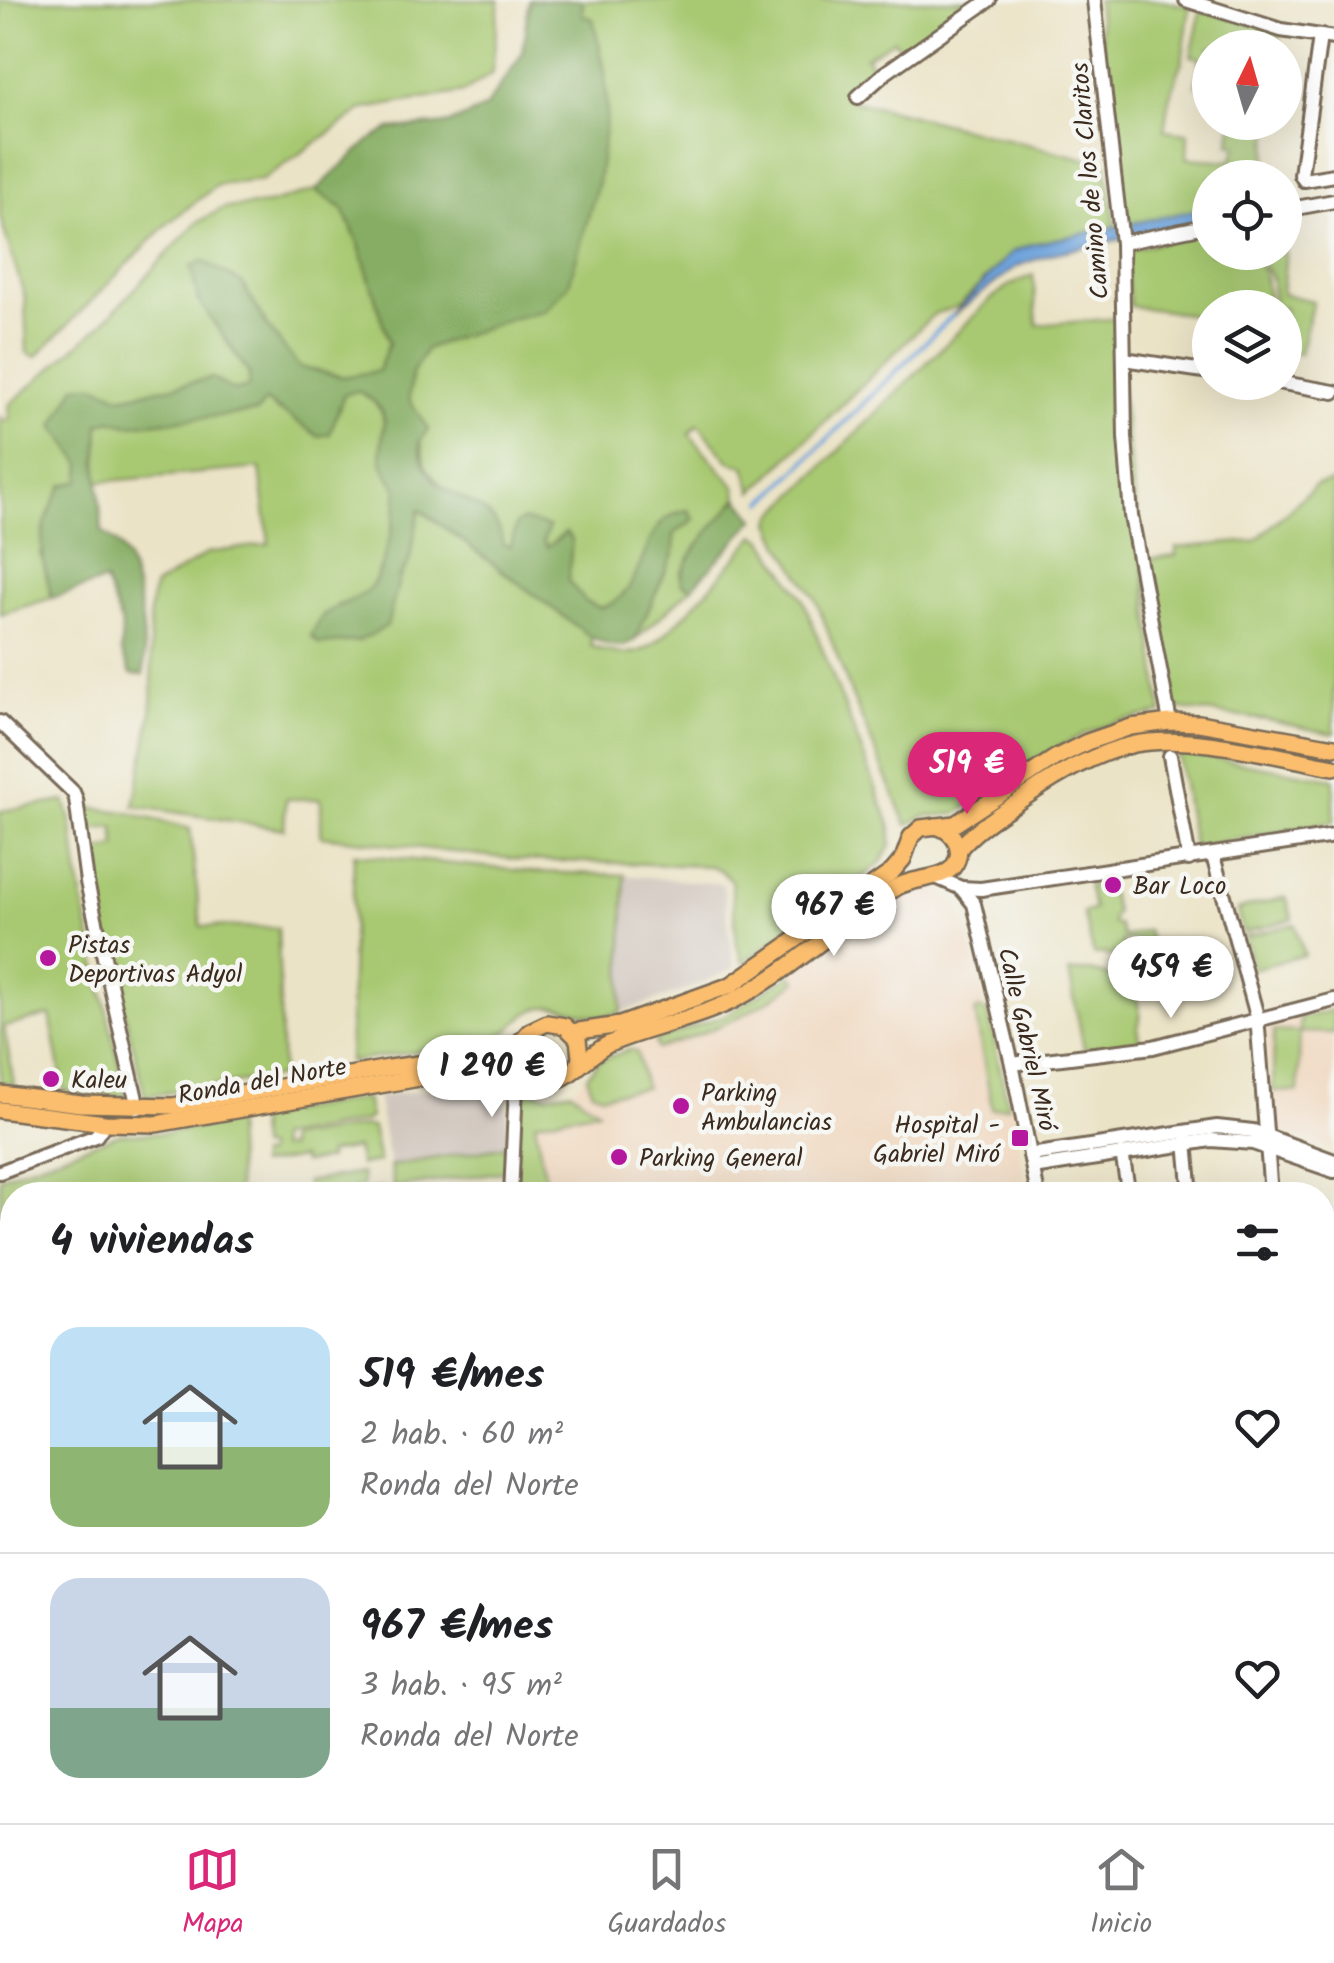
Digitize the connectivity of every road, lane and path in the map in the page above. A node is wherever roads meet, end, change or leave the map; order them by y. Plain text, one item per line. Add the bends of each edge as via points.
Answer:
1 (989, 0) edge
2 (1094, 0) edge
3 (1186, 0) edge
4 (1327, 37) edge
5 (858, 97) dead end
6 (1327, 176) edge
7 (1334, 201) edge
8 (1302, 207) edge
9 (1192, 229) edge
10 (1122, 243) junction
11 (1124, 359) junction
12 (1192, 369) edge
13 (1302, 386) edge
14 (1334, 392) edge
15 (0, 722) edge
16 (1170, 722) junction
17 (1334, 748) edge
18 (1170, 756) dead end
19 (1334, 767) edge
20 (934, 826) junction
21 (1334, 836) edge
22 (961, 850) junction
23 (904, 856) junction
24 (1212, 856) junction
25 (1189, 859) junction
26 (932, 876) junction
27 (985, 888) junction
28 (965, 892) junction
29 (1334, 1000) edge
30 (1258, 1020) junction
31 (572, 1032) junction
32 (519, 1043) junction
33 (582, 1063) junction
34 (1012, 1064) junction
35 (530, 1074) junction
36 (0, 1094) edge
37 (138, 1108) junction
38 (0, 1110) edge
39 (105, 1122) junction
40 (1266, 1141) junction
41 (1186, 1142) junction
42 (1122, 1154) junction
43 (1334, 1161) edge
44 (1032, 1162) junction
45 (1334, 1171) edge
46 (0, 1172) edge
47 (511, 1182) edge
48 (1036, 1182) edge
49 (1127, 1182) edge
50 (1191, 1182) edge
51 (1271, 1182) edge

1 - 5 street
2 - 10 street, Camino de los Claritos
3 - 4 street
4 - 6 street via 1300,175
7 - 8 street
9 - 10 street
10 - 11 street, Camino de los Claritos
11 - 12 street
11 - 16 street, Camino de los Claritos via 1130,516
13 - 14 street
15 - 37 street via 76,799 86,882
16 - 17 main road
16 - 20 main road via 1087,742 955,824
18 - 25 street
19 - 22 main road via 1196,744 1138,744 1060,773
20 - 22 main road via 949,831
20 - 23 main road via 916,832
21 - 24 street
22 - 26 main road via 949,871
22 - 27 street via 966,882
23 - 26 main road
23 - 31 main road via 869,889 742,978 620,1025
24 - 25 street
24 - 30 street
25 - 27 street
26 - 28 street
26 - 33 main road via 899,886 732,1001 609,1044
27 - 28 street
28 - 34 street, Calle Gabriel Miró via 974,904
29 - 30 street via 1314,998
30 - 34 street via 1153,1047
30 - 40 street
31 - 32 main road via 547,1023
31 - 33 main road
32 - 35 main road
32 - 37 main road, Ronda del Norte via 478,1056
33 - 35 main road via 556,1082
34 - 44 street, Calle Gabriel Miró
35 - 39 main road, Ronda del Norte via 479,1070 193,1119
35 - 47 street via 516,1086
36 - 37 main road, Ronda del Norte
38 - 39 main road, Ronda del Norte
39 - 46 street via 91,1138
40 - 41 street
40 - 43 street
40 - 44 street via 1234,1128 1196,1128
40 - 45 street
40 - 51 street
41 - 42 street
41 - 50 street
42 - 44 street
42 - 49 street
44 - 48 street, Calle Gabriel Miró

